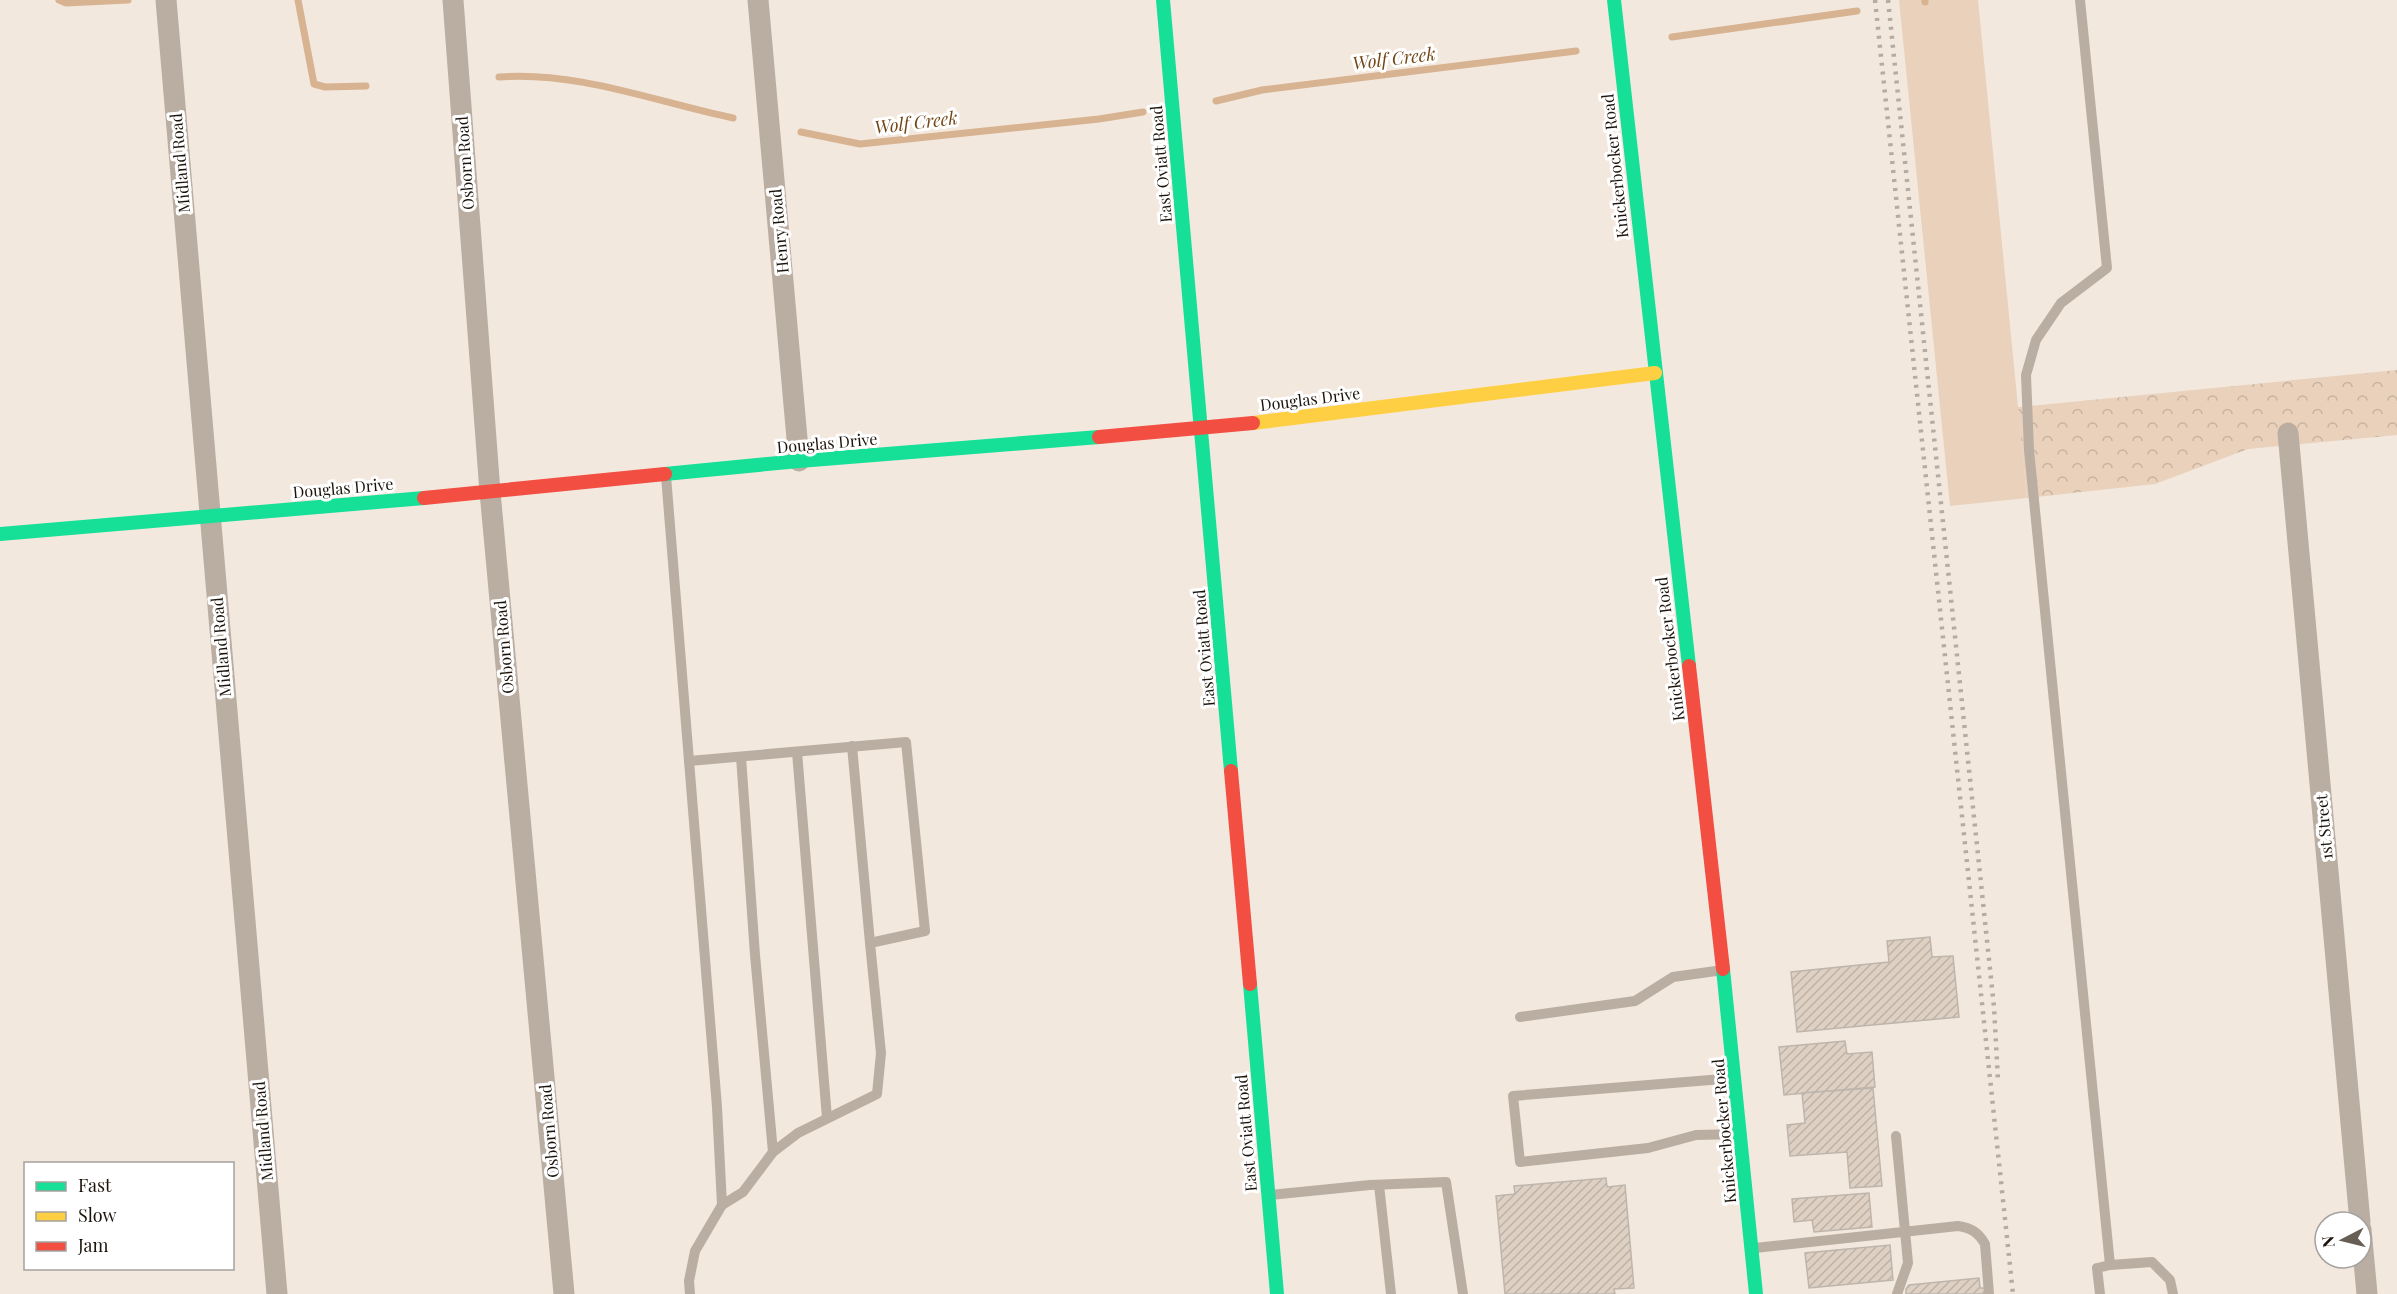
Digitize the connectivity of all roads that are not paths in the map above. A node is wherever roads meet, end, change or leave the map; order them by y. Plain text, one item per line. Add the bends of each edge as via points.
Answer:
1 (166, 0) edge
2 (453, 0) edge
3 (759, 0) edge
4 (1163, 0) edge
5 (1614, 0) edge
6 (2080, 0) edge
7 (1655, 374) junction
8 (1202, 429) junction
9 (2288, 433) dead end
10 (799, 461) junction
11 (666, 474) junction
12 (490, 492) junction
13 (209, 516) junction
14 (0, 534) edge
15 (852, 746) junction
16 (797, 752) junction
17 (741, 757) junction
18 (689, 761) junction
19 (870, 943) junction
20 (1723, 970) junction
21 (1520, 1017) dead end
22 (1735, 1078) junction
23 (827, 1118) junction
24 (1741, 1134) junction
25 (1896, 1136) dead end
26 (773, 1152) junction
27 (1379, 1185) junction
28 (1268, 1195) junction
29 (722, 1205) junction
30 (2359, 1210) edge
31 (1905, 1233) junction
32 (1751, 1248) junction
33 (2110, 1265) junction
34 (2365, 1270) edge
35 (277, 1294) edge
36 (564, 1294) edge
37 (690, 1294) edge
38 (1276, 1294) edge
39 (1390, 1294) edge
40 (1462, 1294) edge
41 (1756, 1294) edge
42 (1897, 1294) edge
43 (1989, 1294) edge
44 (2100, 1294) edge
45 (2173, 1294) edge
46 (2367, 1294) edge

1 - 13 street, Midland Road
2 - 12 street, Osborn Road
3 - 10 street, Henry Road
4 - 8 street, East Oviatt Road
5 - 7 street, Knickerbocker Road
6 - 33 lane via 2106,268 2061,303 2036,340 2026,375 2029,450
7 - 8 street, Douglas Drive
7 - 20 street, Knickerbocker Road
8 - 10 street, Douglas Drive
8 - 28 street, East Oviatt Road
9 - 30 street, 1st Street
10 - 11 street, Douglas Drive
11 - 12 street, Douglas Drive
11 - 18 lane
12 - 13 street, Douglas Drive
12 - 36 street, Osborn Road
13 - 14 street, Douglas Drive
13 - 35 street, Midland Road
15 - 16 lane
15 - 19 lane
15 - 19 lane via 906,742 925,931
16 - 17 lane
16 - 23 lane
17 - 18 lane
17 - 26 lane
18 - 29 lane
19 - 23 lane via 881,1053 877,1094
20 - 21 lane via 1673,977 1635,1001
20 - 22 street, Knickerbocker Road
22 - 24 street, Knickerbocker Road
22 - 24 lane via 1513,1096 1520,1162 1648,1148 1696,1135
23 - 26 lane
24 - 32 street, Knickerbocker Road
25 - 31 lane
26 - 29 lane via 743,1192
27 - 28 lane
27 - 39 lane
27 - 40 lane via 1446,1182
28 - 38 street, East Oviatt Road
29 - 37 lane via 695,1251
31 - 32 lane
31 - 42 lane via 1908,1263
31 - 43 lane via 1958,1226 1975,1231 1984,1244
32 - 41 street, Knickerbocker Road
33 - 44 lane via 2097,1268
33 - 45 lane via 2152,1262 2170,1280
34 - 46 street

